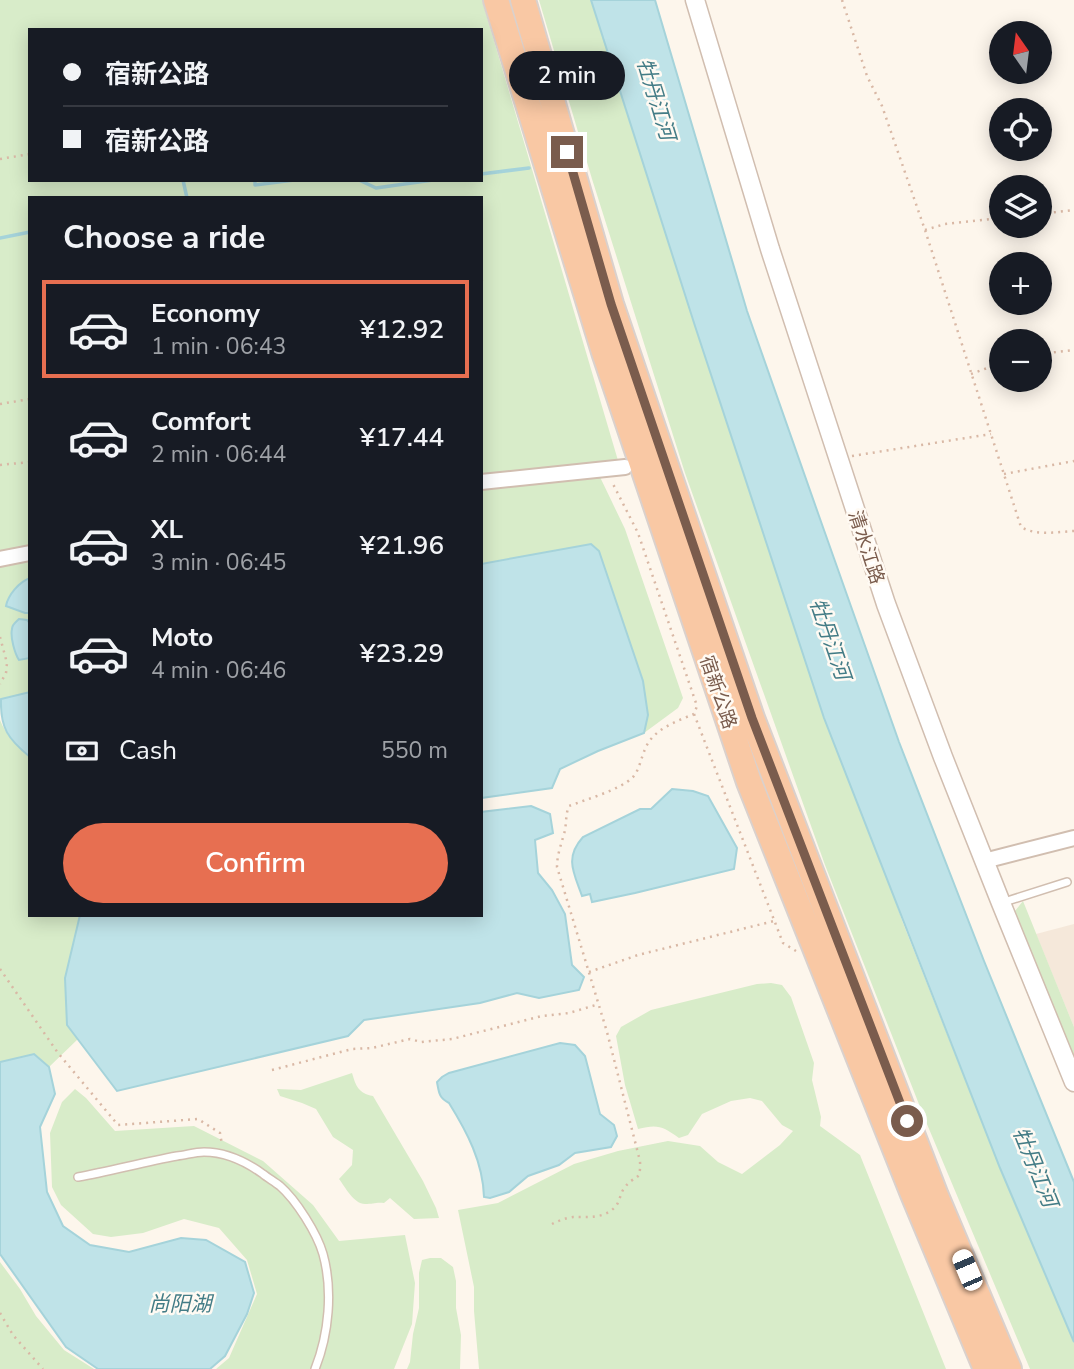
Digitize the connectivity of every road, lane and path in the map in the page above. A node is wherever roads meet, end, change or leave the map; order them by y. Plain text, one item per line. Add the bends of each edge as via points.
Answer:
1 (496, 0) edge
2 (523, 0) edge
3 (695, 0) edge
4 (842, 0) edge
5 (28, 154) edge
6 (0, 159) edge
7 (1074, 210) edge
8 (1052, 213) edge
9 (989, 219) edge
10 (925, 230) junction
11 (1074, 350) edge
12 (1052, 353) edge
13 (989, 367) edge
14 (971, 374) junction
15 (28, 399) edge
16 (0, 404) edge
17 (991, 434) junction
18 (839, 458) junction
19 (1074, 461) edge
20 (28, 462) edge
21 (0, 465) edge
22 (625, 467) dead end
23 (606, 469) junction
24 (1004, 474) junction
25 (483, 482) edge
26 (1074, 531) edge
27 (28, 553) edge
28 (0, 559) edge
29 (0, 637) edge
30 (0, 684) edge
31 (694, 714) junction
32 (1074, 838) edge
33 (984, 861) junction
34 (1068, 882) dead end
35 (1001, 903) junction
36 (775, 921) junction
37 (797, 951) dead end
38 (0, 969) edge
39 (589, 972) junction
40 (598, 1004) junction
41 (1070, 1061) edge
42 (272, 1070) dead end
43 (1074, 1082) edge
44 (225, 1155) junction
45 (78, 1177) dead end
46 (552, 1224) dead end
47 (0, 1313) edge
48 (43, 1369) edge
49 (315, 1369) edge
50 (986, 1369) edge
51 (1009, 1369) edge

1 - 50 highway, 宿新公路 via 604,352 749,782
2 - 51 highway, 宿新公路 via 611,304 752,718 936,1196
3 - 18 street, 清水江路
4 - 10 path
5 - 6 path
7 - 8 path
9 - 10 path
10 - 14 path
11 - 12 path
13 - 14 path
14 - 17 path
15 - 16 path
17 - 18 path
17 - 24 path
18 - 33 street, 清水江路 via 886,604
19 - 24 path
20 - 21 path
22 - 23 street
23 - 25 street
23 - 31 path via 638,533 697,706
24 - 26 path via 1021,527 1035,533
27 - 28 street
29 - 30 path via 6,673
31 - 36 path
31 - 39 path via 657,732 632,778 569,806 565,814 557,867
32 - 33 street
33 - 35 street, 清水江路
34 - 35 lane
35 - 41 street, 清水江路
36 - 37 path via 783,943
36 - 39 path
38 - 44 path via 58,1053 118,1125 198,1119 220,1133
39 - 40 path
40 - 42 path via 452,1039 410,1039
40 - 46 path via 641,1170 623,1189 615,1208
41 - 43 street, 清水江路
44 - 45 lane via 203,1152
44 - 49 lane via 281,1187 322,1252 328,1282 327,1318
47 - 48 path

